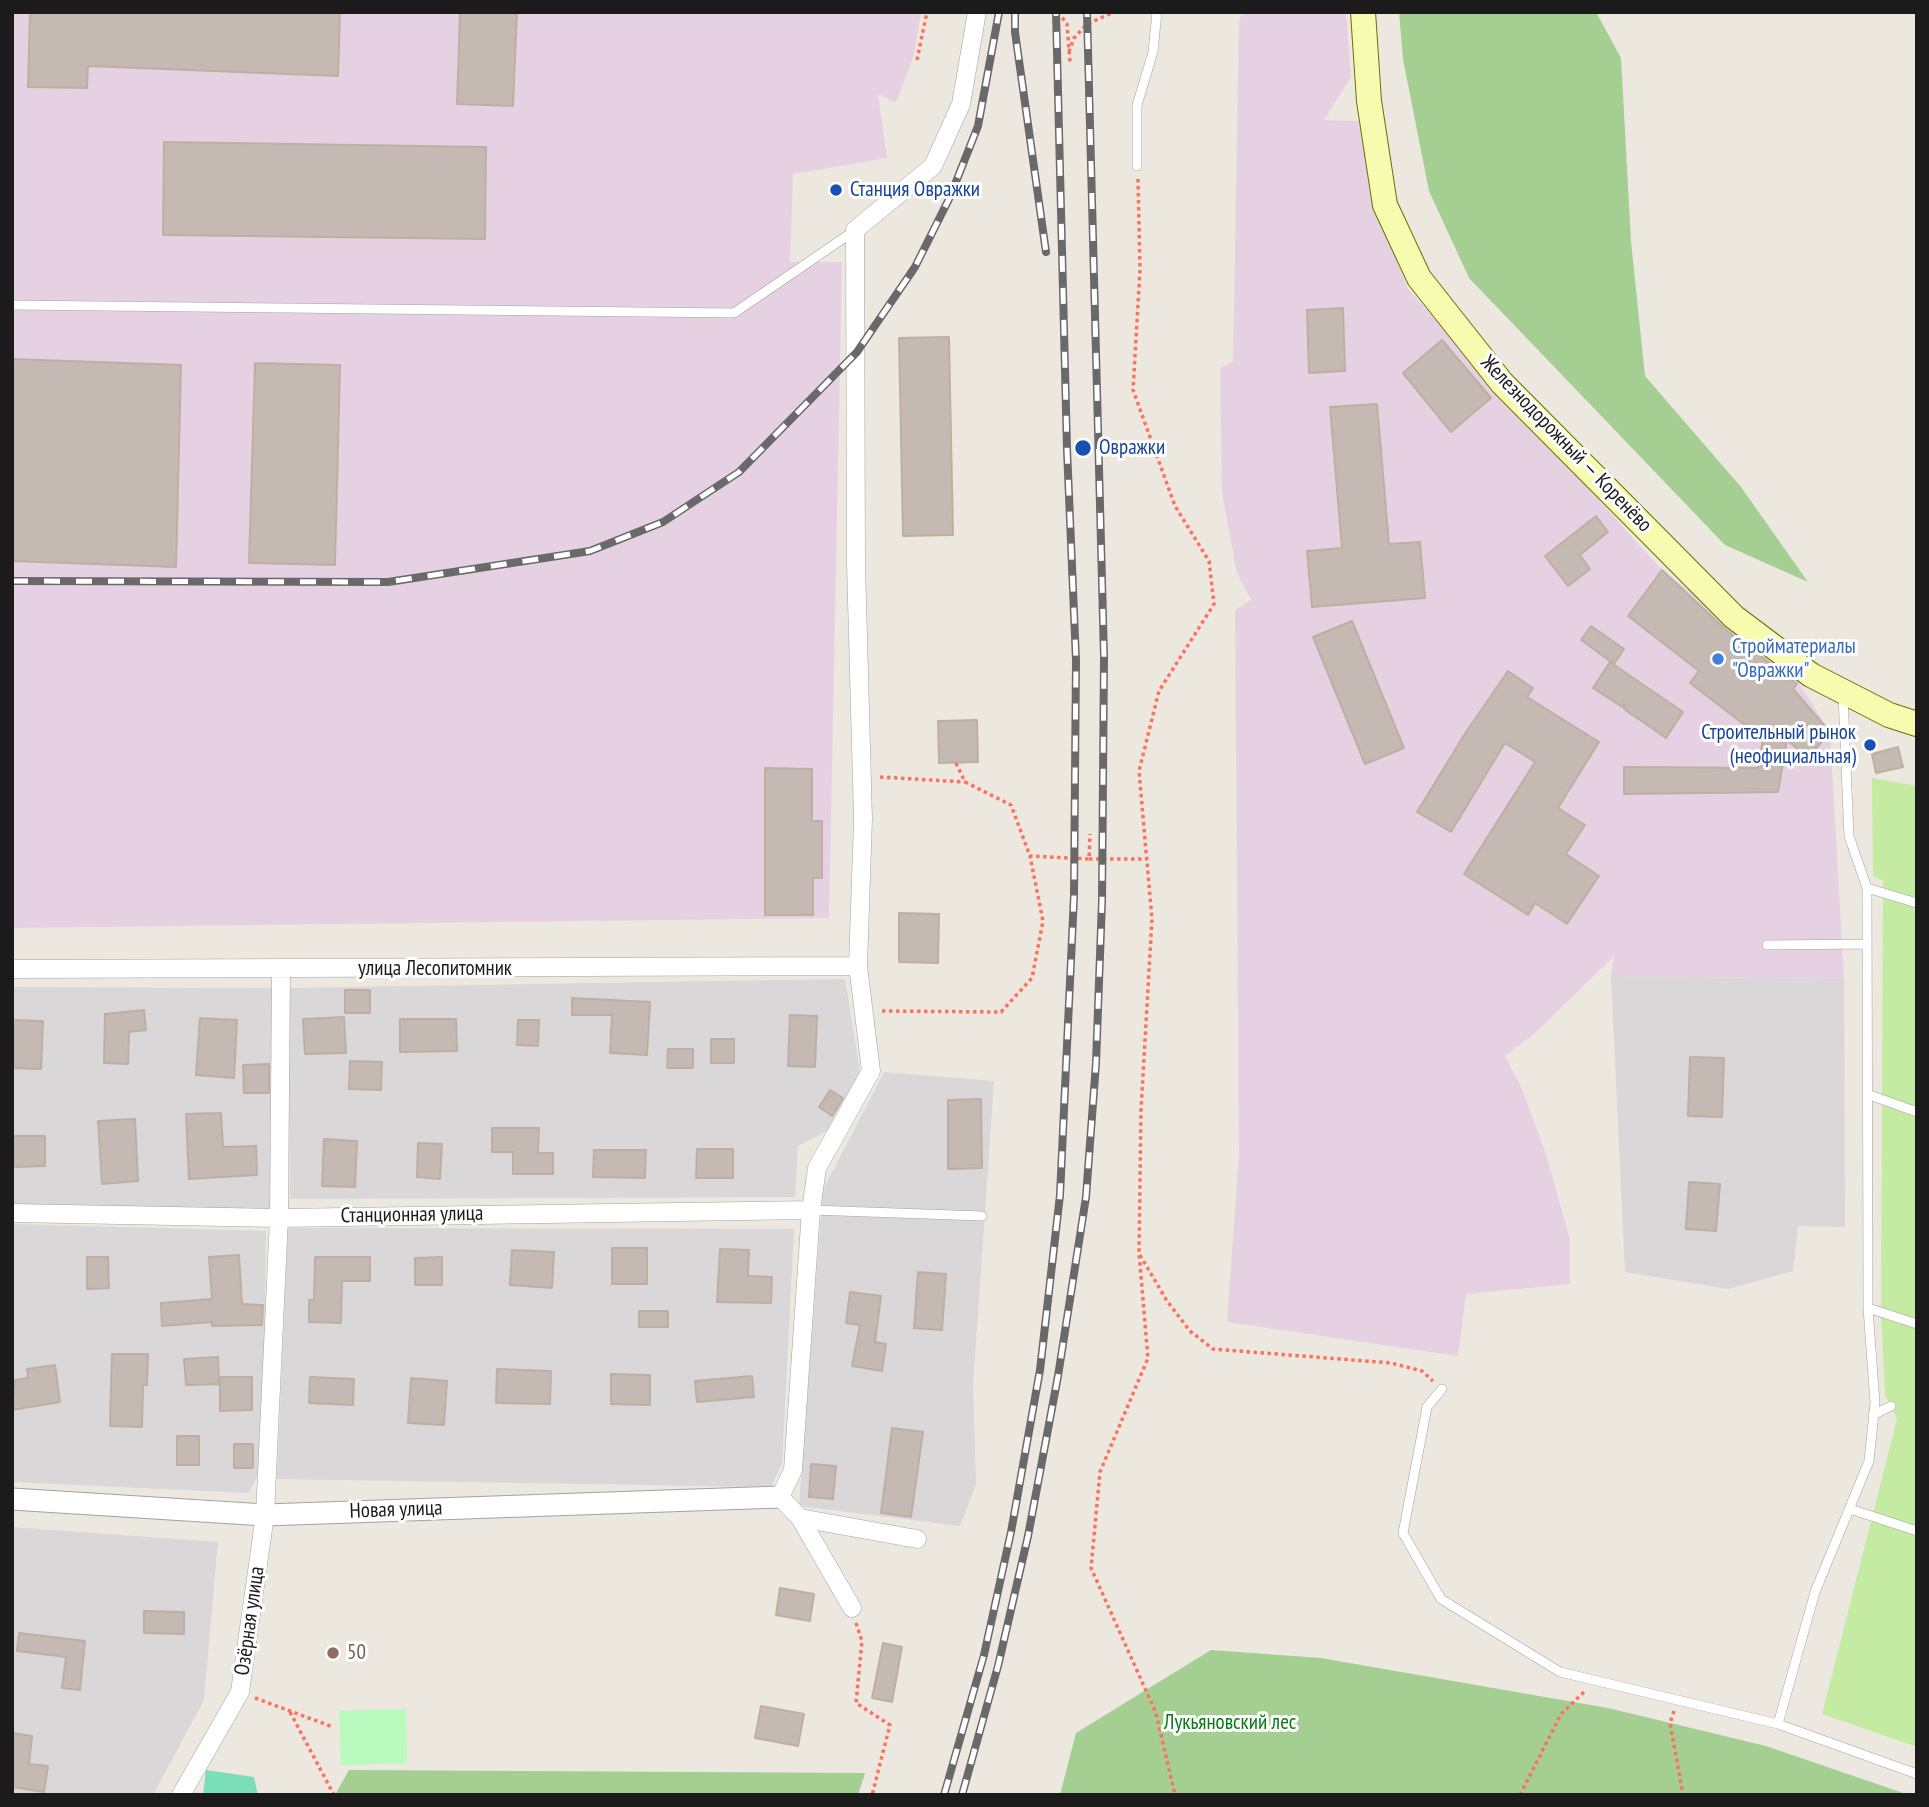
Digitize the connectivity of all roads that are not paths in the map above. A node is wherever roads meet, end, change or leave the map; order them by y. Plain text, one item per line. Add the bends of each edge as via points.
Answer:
1 (977, 12) edge
2 (1157, 12) edge
3 (1363, 12) edge
4 (1137, 166) road end
5 (855, 230) junction
6 (12, 305) edge
7 (1843, 691) junction
8 (1917, 724) edge
9 (1867, 888) junction
10 (1917, 903) edge
11 (1866, 944) junction
12 (1767, 945) dead end
13 (858, 966) junction
14 (12, 969) edge
15 (281, 970) junction
16 (1867, 1094) junction
17 (1917, 1112) edge
18 (811, 1210) junction
19 (12, 1213) edge
20 (982, 1216) dead end
21 (279, 1218) junction
22 (1868, 1308) junction
23 (1917, 1325) edge
24 (1442, 1390) road end
25 (1891, 1406) dead end
26 (1873, 1415) junction
27 (780, 1497) junction
28 (12, 1499) edge
29 (1850, 1509) junction
30 (265, 1515) junction
31 (800, 1518) junction
32 (1917, 1531) edge
33 (917, 1539) dead end
34 (852, 1608) road end
35 (1778, 1724) junction
36 (1917, 1774) edge
37 (181, 1795) edge

1 - 5 street via 961,104 933,166
2 - 4 lane via 1153,52 1138,105
3 - 7 main road, Железнодорожный — Коренёво via 1369,101 1385,205 1419,278 1502,383 1734,617 1811,675
5 - 6 lane via 734,313
5 - 13 street via 862,775
7 - 8 main road, Железнодорожный — Коренёво
7 - 9 lane via 1849,836
9 - 10 lane
9 - 11 lane
11 - 12 lane
11 - 16 lane
13 - 15 street, улица Лесопитомник
13 - 18 street via 871,1071 817,1168
14 - 15 street, улица Лесопитомник
15 - 21 street, Озёрная улица
16 - 17 lane
16 - 22 lane
18 - 20 lane
18 - 21 street, Станционная улица
18 - 27 street via 793,1469
19 - 21 street, Станционная улица
21 - 30 street, Озёрная улица
22 - 23 lane
22 - 26 lane
24 - 35 lane via 1427,1407 1403,1533 1441,1599 1560,1672
25 - 26 lane
26 - 29 lane via 1869,1461
27 - 30 street, Новая улица
27 - 31 street
28 - 30 street, Новая улица
29 - 32 lane
29 - 35 lane via 1815,1592
30 - 37 street, Озёрная улица via 240,1692
31 - 33 street
31 - 34 street
35 - 36 lane

